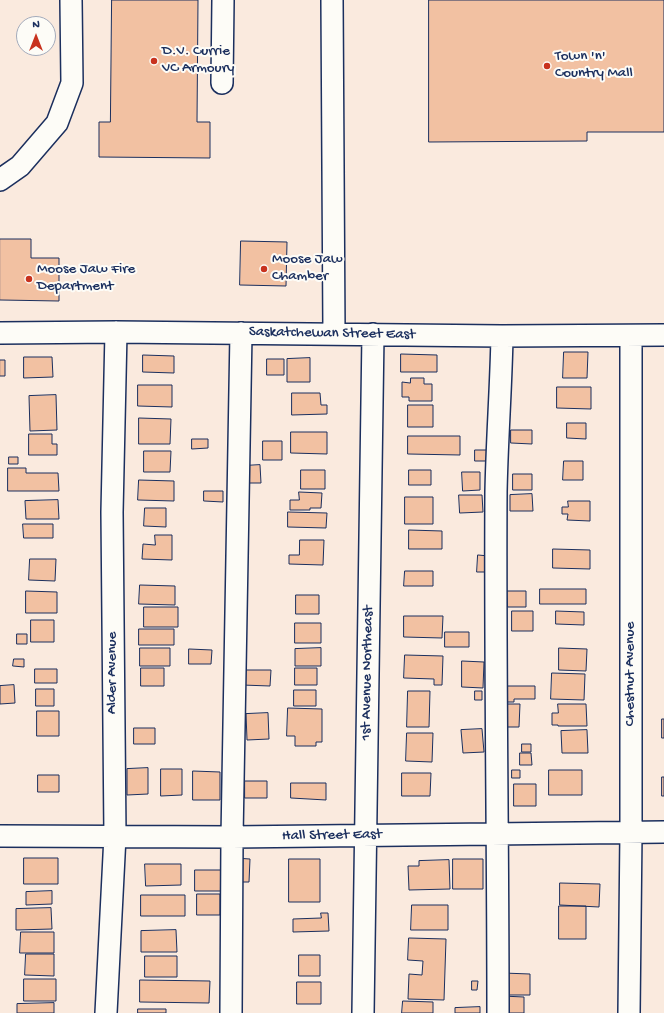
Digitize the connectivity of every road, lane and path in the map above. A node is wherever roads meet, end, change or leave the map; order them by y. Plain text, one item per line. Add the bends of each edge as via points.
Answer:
1 (71, 0) edge
2 (223, 0) edge
3 (332, 0) edge
4 (222, 83) dead end
5 (0, 180) edge
6 (116, 332) junction
7 (0, 333) edge
8 (241, 333) junction
9 (334, 334) junction
10 (373, 334) junction
11 (664, 335) edge
12 (502, 336) junction
13 (631, 336) junction
14 (631, 832) junction
15 (664, 832) edge
16 (498, 834) junction
17 (0, 836) edge
18 (115, 836) junction
19 (365, 836) junction
20 (232, 837) junction
21 (106, 1013) edge
22 (231, 1013) edge
23 (363, 1013) edge
24 (498, 1013) edge
25 (629, 1013) edge

1 - 5 street via 72,83 57,123 20,166
2 - 4 street
3 - 9 street
6 - 7 street, Saskatchewan Street East
6 - 8 street, Saskatchewan Street East
6 - 18 street, Alder Avenue via 112,512
8 - 9 street, Saskatchewan Street East
8 - 20 street
9 - 10 street, Saskatchewan Street East
10 - 12 street, Saskatchewan Street East
10 - 19 street, 1st Avenue Northeast
11 - 13 street, Saskatchewan Street East
12 - 13 street, Saskatchewan Street East
12 - 16 street via 496,490
13 - 14 street, Chestnut Avenue
14 - 15 street, Hall Street East
14 - 16 street, Hall Street East
14 - 25 street, Chestnut Avenue
16 - 19 street, Hall Street East
16 - 24 street
17 - 18 street, Hall Street East
18 - 20 street, Hall Street East
18 - 21 street, Alder Avenue
19 - 20 street, Hall Street East
19 - 23 street, 1st Avenue Northeast
20 - 22 street

